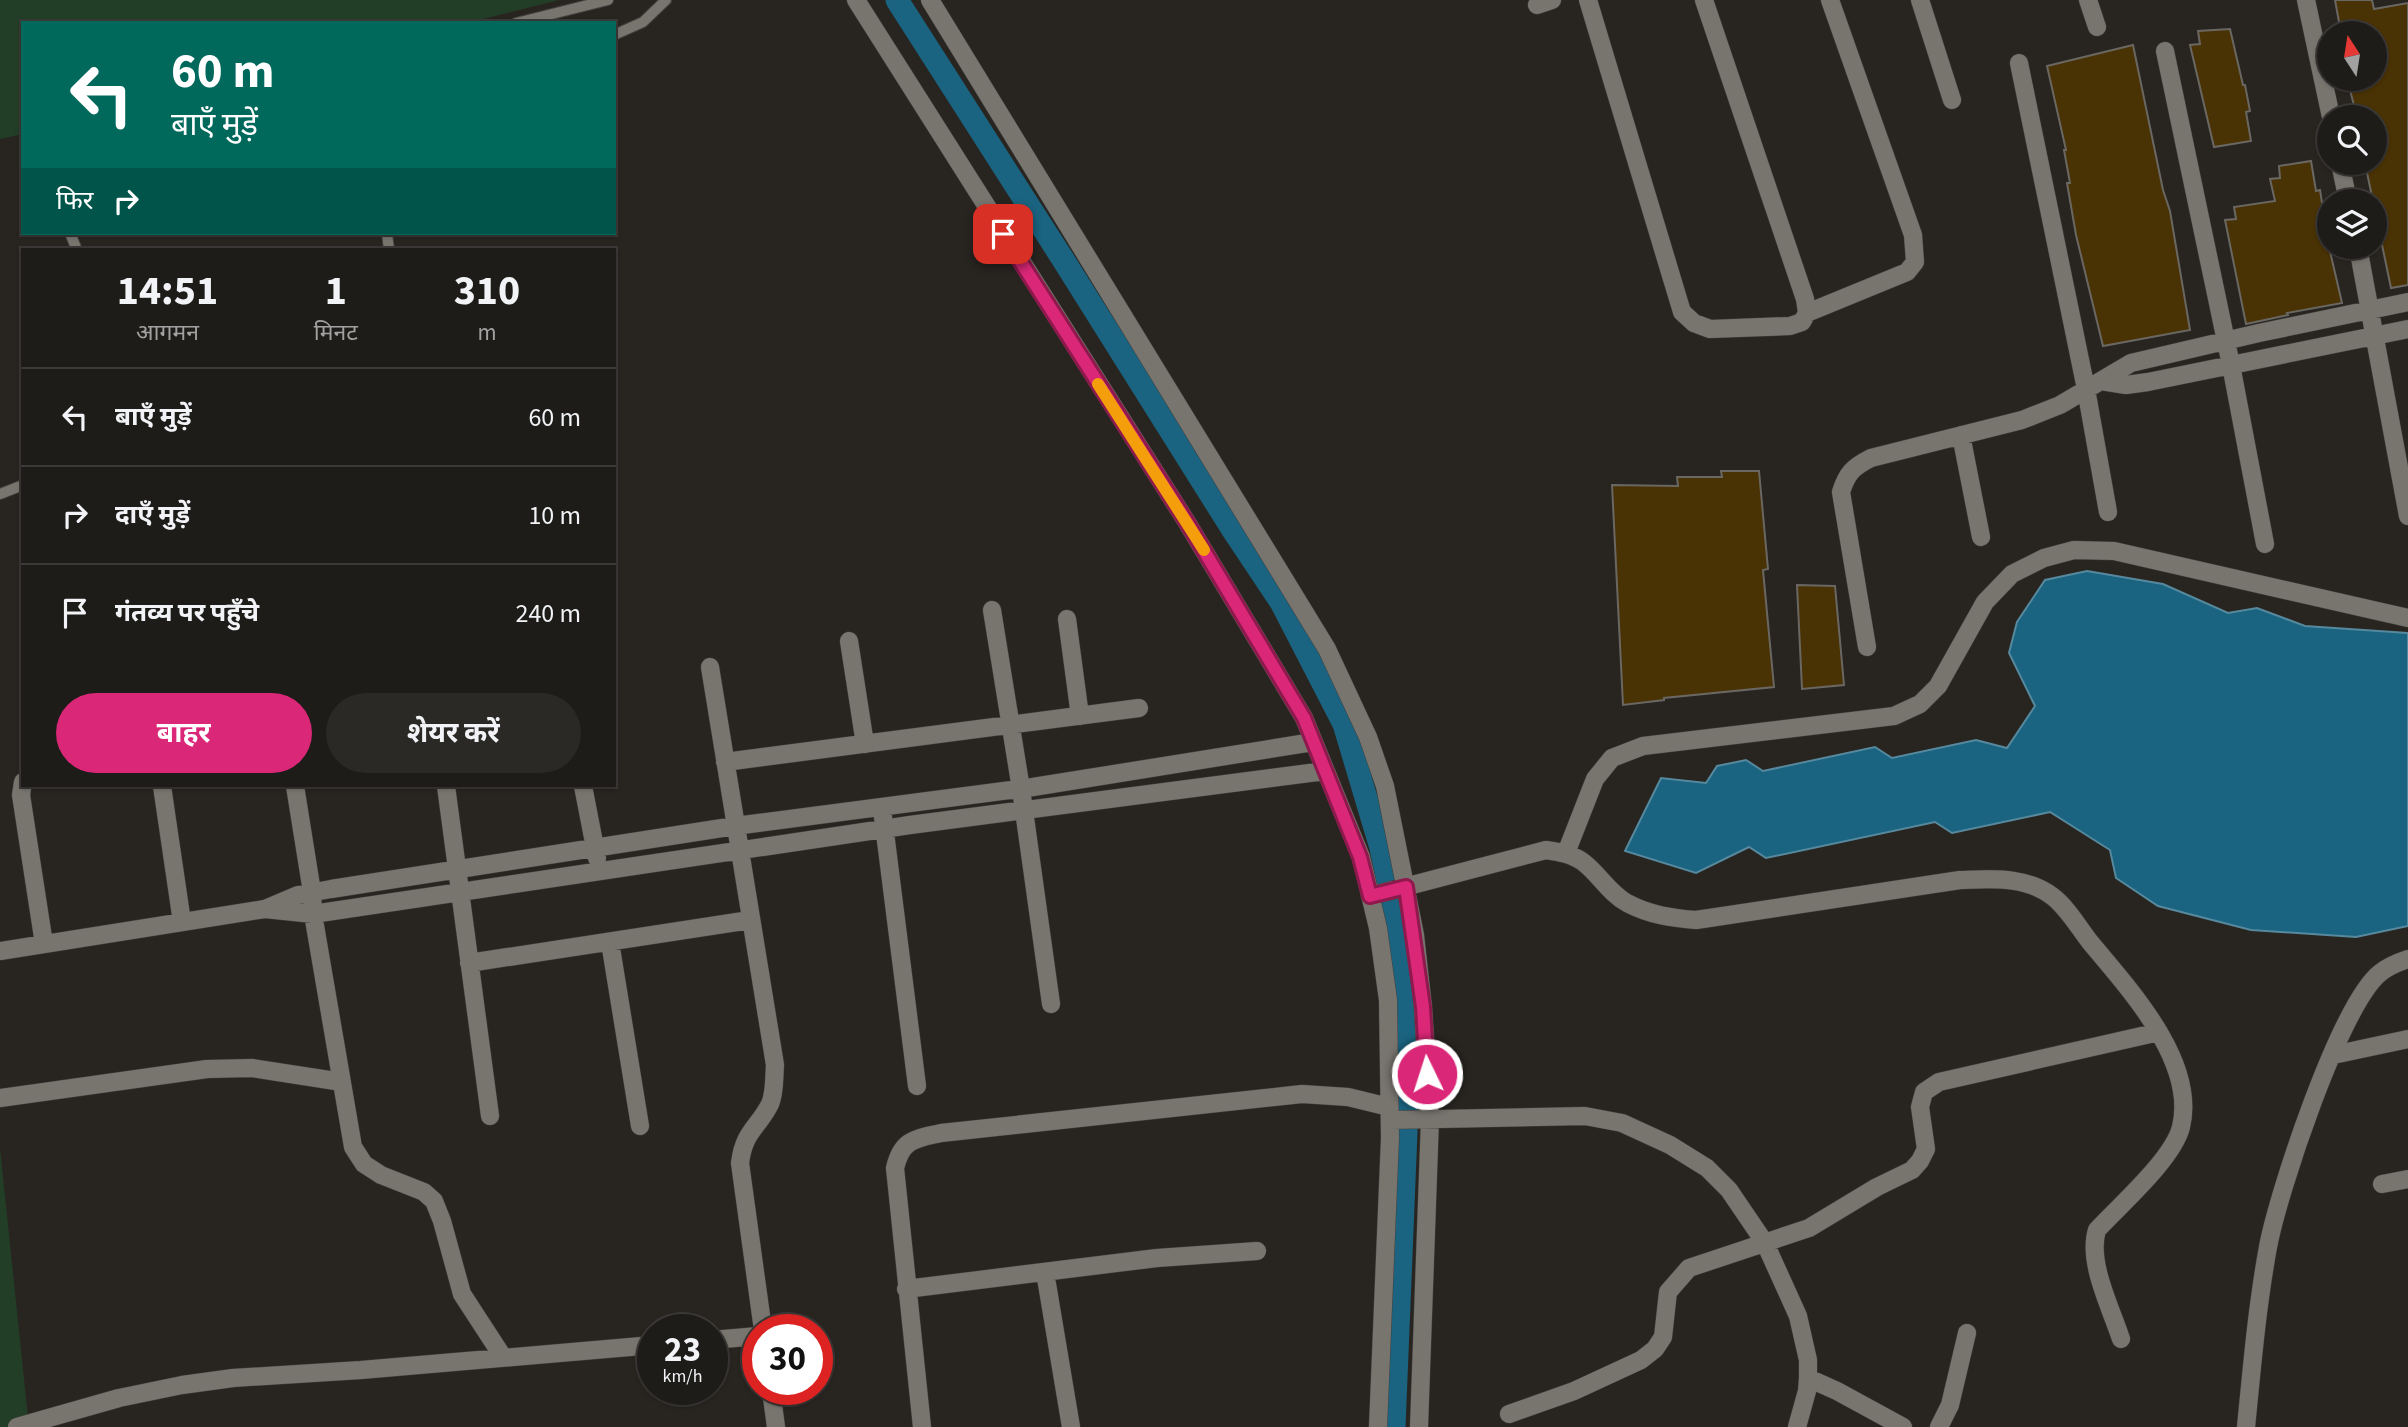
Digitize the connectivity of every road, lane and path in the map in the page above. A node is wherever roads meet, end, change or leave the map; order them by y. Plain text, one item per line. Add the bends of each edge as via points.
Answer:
1 (608, 0) edge
2 (666, 0) edge
3 (856, 0) edge
4 (930, 0) edge
5 (1588, 0) edge
6 (1704, 0) edge
7 (1830, 0) edge
8 (1920, 0) edge
9 (2088, 0) edge
10 (2306, 0) edge
11 (524, 21) edge
12 (2097, 27) dead end
13 (616, 34) edge
14 (2165, 51) dead end
15 (2019, 63) dead end
16 (1952, 100) dead end
17 (2328, 105) edge
18 (2360, 259) edge
19 (2408, 302) edge
20 (2371, 310) junction
21 (1807, 313) junction
22 (2408, 329) edge
23 (2375, 336) junction
24 (2226, 341) junction
25 (2231, 365) junction
26 (2093, 385) junction
27 (1961, 435) junction
28 (21, 486) edge
29 (0, 494) edge
30 (2108, 512) dead end
31 (2408, 516) edge
32 (1981, 537) dead end
33 (2265, 544) dead end
34 (992, 610) dead end
35 (2408, 618) edge
36 (1067, 619) dead end
37 (849, 641) dead end
38 (1867, 647) dead end
39 (710, 667) dead end
40 (1139, 708) dead end
41 (1080, 716) junction
42 (1010, 725) junction
43 (1314, 742) junction
44 (865, 744) junction
45 (725, 762) junction
46 (1325, 771) junction
47 (22, 787) edge
48 (162, 787) edge
49 (295, 787) edge
50 (446, 787) edge
51 (583, 787) edge
52 (1021, 789) junction
53 (882, 807) junction
54 (1023, 809) junction
55 (735, 826) junction
56 (884, 829) junction
57 (595, 848) junction
58 (739, 852) junction
59 (1566, 853) junction
60 (458, 869) junction
61 (599, 872) junction
62 (1403, 888) junction
63 (312, 892) junction
64 (460, 893) junction
65 (1374, 895) junction
66 (265, 909) junction
67 (313, 914) junction
68 (750, 920) junction
69 (182, 922) junction
70 (610, 942) junction
71 (44, 944) junction
72 (0, 951) edge
73 (2408, 959) edge
74 (468, 963) junction
75 (1051, 1004) dead end
76 (2159, 1032) junction
77 (2408, 1039) edge
78 (2333, 1055) junction
79 (342, 1082) junction
80 (917, 1086) dead end
81 (0, 1098) edge
82 (490, 1116) dead end
83 (1393, 1116) junction
84 (1425, 1119) junction
85 (640, 1126) dead end
86 (2408, 1179) edge
87 (2382, 1184) dead end
88 (1765, 1243) junction
89 (1257, 1251) dead end
90 (1045, 1272) junction
91 (906, 1289) junction
92 (761, 1314) edge
93 (1967, 1333) dead end
94 (2121, 1339) dead end
95 (637, 1346) edge
96 (503, 1357) junction
97 (1808, 1378) junction
98 (773, 1405) edge
99 (1509, 1414) dead end
100 (17, 1427) edge
101 (776, 1427) edge
102 (922, 1427) edge
103 (1071, 1427) edge
104 (1378, 1427) edge
105 (1419, 1427) edge
106 (1797, 1427) edge
107 (1903, 1427) edge
108 (1939, 1427) edge
109 (2246, 1427) edge

1 - 11 lane
2 - 13 lane via 643,22
3 - 43 street via 1188,524
4 - 62 street via 1326,649 1368,737 1385,786
5 - 21 street via 1682,312 1710,329 1790,326 1802,322
6 - 21 street
7 - 21 street via 1913,235 1915,262 1907,272
8 - 16 street
9 - 12 street
10 - 17 street
14 - 24 street
15 - 26 street
18 - 20 street
19 - 20 street
20 - 23 street
20 - 24 street
22 - 23 street
23 - 25 street
23 - 31 street
24 - 25 street
24 - 26 street via 2131,363
25 - 26 street via 2126,385
25 - 33 street
26 - 27 street via 2022,420
26 - 30 street
27 - 32 street
27 - 38 street via 1871,458 1852,468 1846,477 1841,492
28 - 29 lane
34 - 42 street
35 - 59 street via 2114,551 2074,550 2044,558 2012,574 1985,602 1938,686 1920,704 1894,716 1643,746 1612,758 1595,779
36 - 41 street
37 - 44 street
39 - 45 street
40 - 41 street
41 - 42 street
42 - 44 street
42 - 52 street
43 - 46 street
43 - 52 street
44 - 45 street
45 - 55 street
46 - 54 street
46 - 65 street
47 - 71 street
48 - 69 street
49 - 63 street
50 - 60 street
51 - 57 street
52 - 53 street
52 - 54 street
53 - 55 street
53 - 56 street
54 - 56 street
54 - 75 street
55 - 57 street
55 - 58 street
56 - 58 street
56 - 80 street
57 - 60 street
57 - 61 street
58 - 61 street
58 - 68 street
59 - 62 street via 1546,850
59 - 76 street via 1583,862 1625,902 1660,917 1696,920 1960,880 2004,878 2027,883 2054,897
60 - 63 street
60 - 64 street
61 - 64 street
62 - 65 street
62 - 84 street via 1423,1007
63 - 66 street
63 - 67 street
64 - 67 street
64 - 74 street
65 - 83 street via 1388,1000
66 - 67 street
66 - 69 street
67 - 79 street
68 - 70 street
68 - 92 street via 775,1065 771,1103 751,1129 740,1163
69 - 71 street
70 - 74 street
70 - 85 street
71 - 72 street
73 - 78 street via 2379,974 2364,992
74 - 82 street
76 - 88 street via 1939,1083 1924,1092 1920,1107 1926,1149 1912,1170 1809,1228
76 - 94 street via 2172,1058 2182,1098 2181,1126 2164,1158 2097,1230 2093,1242
77 - 78 street
78 - 109 street via 2290,1168 2269,1244
79 - 81 street via 252,1068 207,1069
79 - 96 street via 353,1147 364,1164 434,1201 461,1294
83 - 84 street
83 - 91 street via 1348,1097 1302,1094 941,1133 912,1140 898,1152 895,1168
83 - 104 street
84 - 88 street via 1585,1116 1622,1123 1707,1168 1729,1190
84 - 105 street
86 - 87 street
88 - 97 street via 1798,1316
88 - 99 street via 1689,1268 1676,1280 1668,1292 1662,1336 1641,1360
89 - 90 street
90 - 91 street
90 - 103 street
91 - 102 street
93 - 108 street via 1950,1405
95 - 96 street
96 - 100 street via 182,1385
97 - 106 street
97 - 107 street
98 - 101 street

